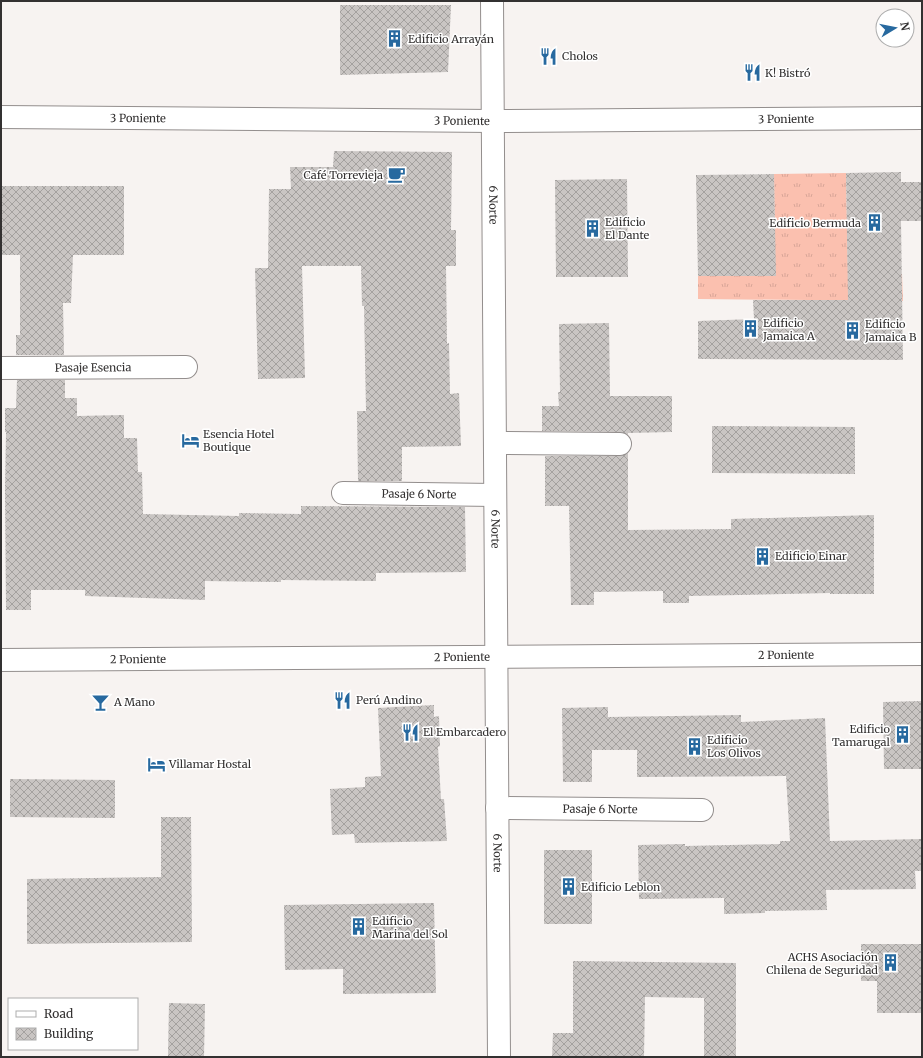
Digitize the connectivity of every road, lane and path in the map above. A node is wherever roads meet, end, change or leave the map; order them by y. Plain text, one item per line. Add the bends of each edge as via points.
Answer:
1 (492, 1) edge
2 (1, 117) edge
3 (922, 118) edge
4 (493, 121) junction
5 (186, 367) dead end
6 (1, 368) edge
7 (495, 443) junction
8 (620, 444) dead end
9 (343, 493) dead end
10 (495, 494) junction
11 (922, 654) edge
12 (496, 657) junction
13 (1, 660) edge
14 (498, 808) junction
15 (702, 810) dead end
16 (499, 1057) edge

1 - 4 street, 6 Norte
2 - 4 street, 3 Poniente
3 - 4 street, 3 Poniente
4 - 7 street, 6 Norte
5 - 6 street, Pasaje Esencia
7 - 8 street
7 - 10 street, 6 Norte
9 - 10 street, Pasaje 6 Norte
10 - 12 street, 6 Norte
11 - 12 street, 2 Poniente
12 - 13 street, 2 Poniente
12 - 14 street, 6 Norte
14 - 15 street, Pasaje 6 Norte
14 - 16 street, 6 Norte

